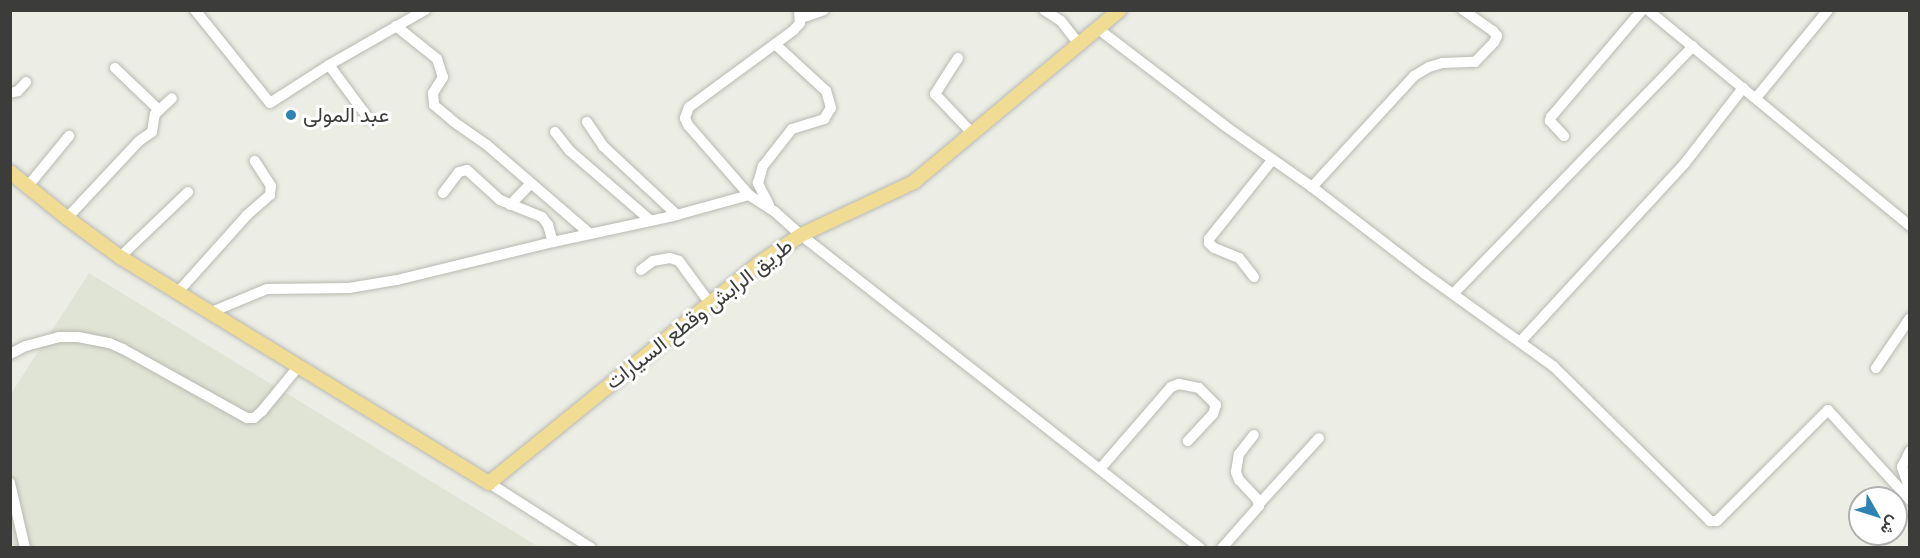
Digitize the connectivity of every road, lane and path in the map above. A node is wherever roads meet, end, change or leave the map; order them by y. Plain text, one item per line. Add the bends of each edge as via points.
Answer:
1 (195, 10) edge
2 (425, 10) edge
3 (824, 10) edge
4 (1044, 10) edge
5 (1120, 10) edge
6 (1463, 10) edge
7 (1642, 10) edge
8 (1648, 10) edge
9 (1828, 10) edge
10 (800, 14) edge
11 (396, 26) junction
12 (1097, 28) junction
13 (775, 44) junction
14 (1078, 44) junction
15 (1693, 46) junction
16 (958, 58) dead end
17 (329, 65) junction
18 (115, 68) dead end
19 (26, 82) dead end
20 (1743, 88) junction
21 (10, 93) edge
22 (172, 98) dead end
23 (1756, 98) junction
24 (159, 110) junction
25 (369, 119) dead end
26 (587, 122) dead end
27 (555, 132) dead end
28 (973, 134) junction
29 (69, 136) dead end
30 (1564, 136) dead end
31 (1273, 159) junction
32 (255, 161) dead end
33 (10, 172) edge
34 (531, 183) junction
35 (28, 186) junction
36 (1312, 187) junction
37 (188, 192) dead end
38 (443, 193) dead end
39 (749, 195) junction
40 (510, 205) junction
41 (771, 208) junction
42 (677, 215) junction
43 (67, 218) junction
44 (650, 220) junction
45 (1907, 220) edge
46 (590, 234) junction
47 (801, 235) junction
48 (553, 242) junction
49 (120, 256) junction
50 (641, 270) dead end
51 (1254, 277) dead end
52 (178, 292) junction
53 (1453, 294) junction
54 (709, 302) junction
55 (209, 313) junction
56 (1910, 318) edge
57 (1520, 342) junction
58 (10, 354) edge
59 (298, 367) junction
60 (1876, 368) dead end
61 (1254, 435) dead end
62 (1319, 438) dead end
63 (1188, 441) dead end
64 (1910, 451) edge
65 (1100, 469) junction
66 (10, 483) edge
67 (489, 483) junction
68 (1910, 490) edge
69 (1910, 500) edge
70 (1259, 504) junction
71 (25, 548) edge
72 (591, 548) edge
73 (1200, 548) edge
74 (1222, 548) edge

1 - 17 street via 267,103 273,103
2 - 11 street
3 - 10 street
4 - 14 street via 1061,21
5 - 12 main road, طريق الرابش وقطع السيارات
6 - 36 street via 1493,31 1497,36 1494,42 1475,62 1442,63 1414,76
7 - 30 street via 1551,117 1550,121
8 - 15 street
9 - 23 street
10 - 13 street via 798,27
11 - 17 street
11 - 34 street via 437,59 443,77 433,93 434,105
12 - 14 main road, طريق الرابش وقطع السيارات
12 - 31 street
13 - 39 street via 685,114 688,125
13 - 41 street via 826,91 831,108 824,119 785,135 759,173 760,190
14 - 28 main road, طريق الرابش وقطع السيارات
15 - 20 street
15 - 53 street
16 - 28 street via 935,94
17 - 25 street
18 - 24 street
19 - 21 street
20 - 23 street
20 - 57 street via 1684,163
22 - 24 street
23 - 45 street
24 - 43 street via 152,132
26 - 42 street via 603,146
27 - 44 street via 570,151
28 - 47 main road, طريق الرابش وقطع السيارات via 902,190
29 - 35 street
31 - 36 street
31 - 51 street via 1209,239 1214,248 1239,258
32 - 52 street via 271,186 270,195
33 - 35 main road
34 - 40 street
34 - 46 street
35 - 43 main road
36 - 53 street
37 - 49 street
38 - 40 street via 465,169
39 - 41 street
39 - 42 street
40 - 48 street via 542,217
41 - 47 street
42 - 44 street
43 - 49 main road
44 - 46 street
46 - 48 street
47 - 54 main road, طريق الرابش وقطع السيارات
47 - 65 street
48 - 55 street via 387,282 349,288 267,290
49 - 52 main road
50 - 54 street via 653,261 679,261
52 - 55 main road
53 - 57 street
54 - 67 main road, طريق الرابش وقطع السيارات
55 - 59 main road
56 - 60 street
57 - 69 street via 1595,405 1710,521 1717,521 1828,410
58 - 59 street via 59,337 109,343 246,418 254,418 262,411
59 - 67 main road
61 - 70 street via 1239,454 1236,472
62 - 70 street
63 - 65 street via 1213,414 1216,405 1198,388 1179,384 1171,387
64 - 68 street via 1902,467
65 - 73 street
66 - 71 street
67 - 72 street
70 - 74 street

